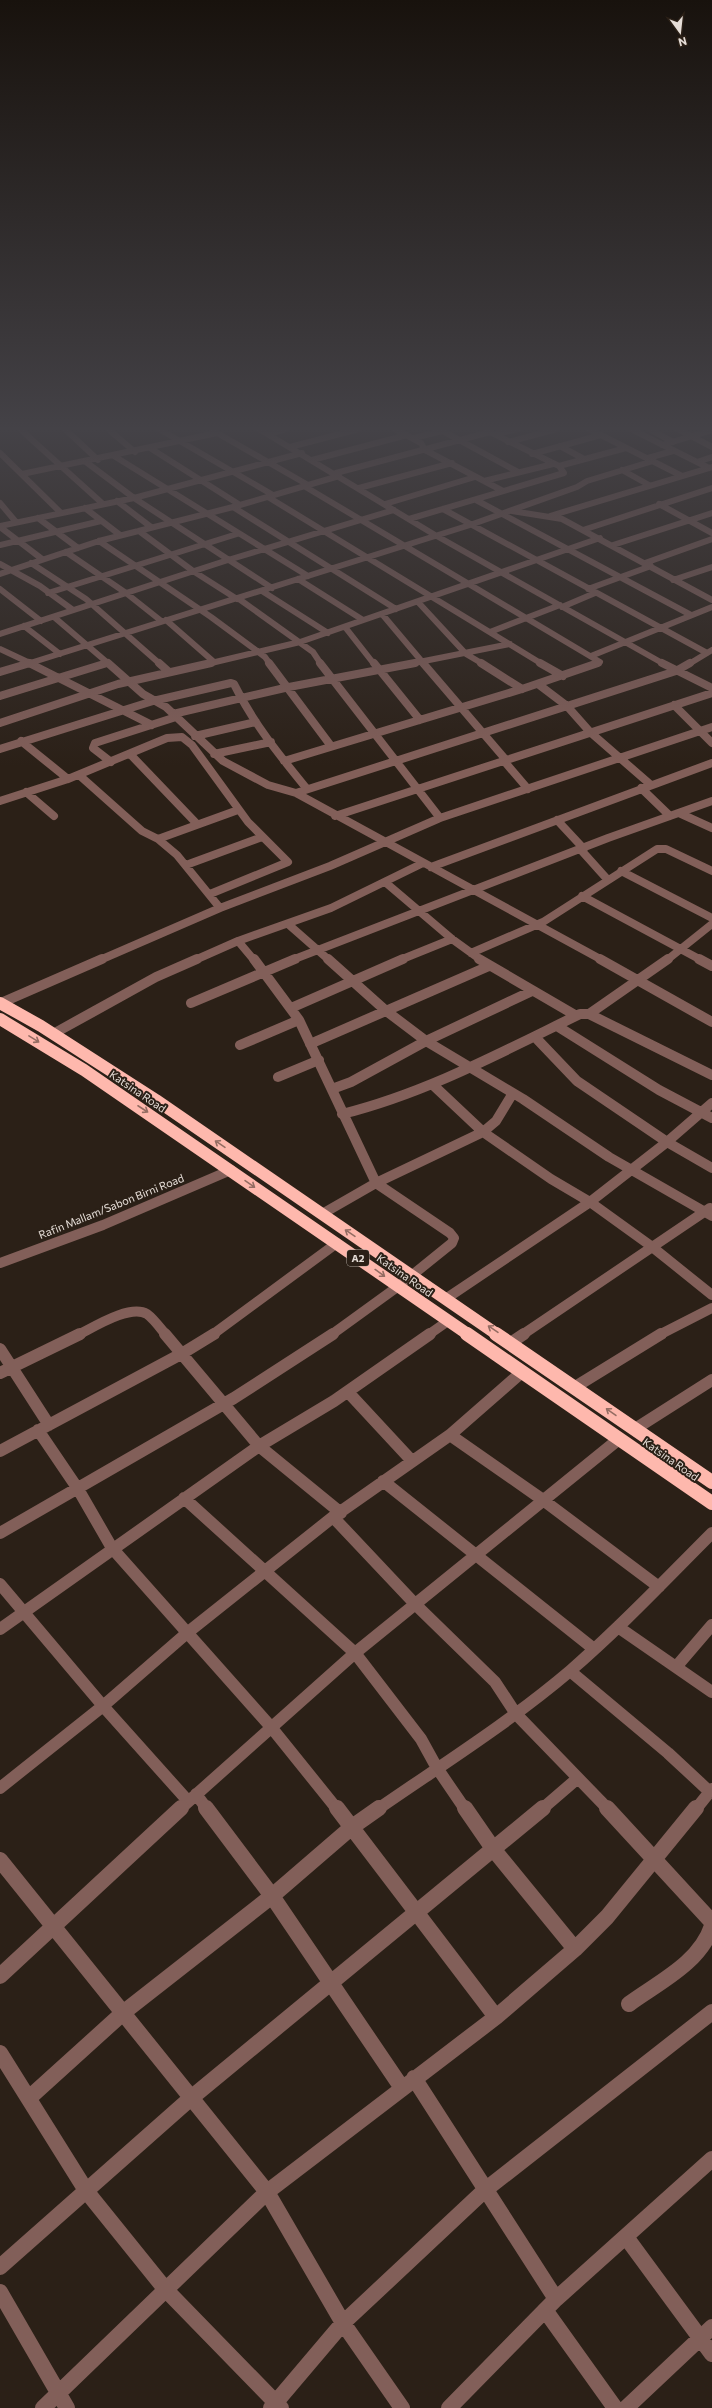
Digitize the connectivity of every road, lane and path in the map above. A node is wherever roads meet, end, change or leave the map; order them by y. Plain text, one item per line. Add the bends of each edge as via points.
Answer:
1 (18, 541) edge
2 (20, 541) edge
3 (69, 541) edge
4 (98, 541) edge
5 (99, 541) edge
6 (153, 541) edge
7 (200, 541) edge
8 (213, 541) edge
9 (249, 541) edge
10 (292, 541) edge
11 (342, 541) edge
12 (395, 541) edge
13 (416, 541) edge
14 (446, 541) edge
15 (499, 541) edge
16 (553, 541) edge
17 (592, 541) edge
18 (606, 541) edge
19 (624, 541) edge
20 (706, 541) edge
21 (287, 543) junction
22 (204, 544) junction
23 (0, 545) edge
24 (613, 545) junction
25 (402, 546) junction
26 (78, 548) junction
27 (262, 550) junction
28 (570, 550) junction
29 (66, 552) junction
30 (171, 555) junction
31 (367, 557) junction
32 (42, 559) junction
33 (228, 560) junction
34 (536, 562) junction
35 (31, 563) junction
36 (0, 564) edge
37 (648, 565) junction
38 (137, 566) junction
39 (712, 567) edge
40 (331, 569) junction
41 (9, 570) junction
42 (194, 571) junction
43 (502, 573) junction
44 (0, 574) edge
45 (308, 576) junction
46 (621, 576) junction
47 (103, 577) junction
48 (298, 579) junction
49 (673, 580) junction
50 (160, 582) junction
51 (469, 584) junction
52 (68, 587) junction
53 (272, 588) junction
54 (0, 589) edge
55 (588, 589) junction
56 (262, 591) junction
57 (48, 592) junction
58 (126, 593) junction
59 (595, 593) junction
60 (431, 598) junction
61 (238, 599) junction
62 (712, 599) edge
63 (418, 602) junction
64 (90, 605) junction
65 (561, 606) junction
66 (712, 607) edge
67 (396, 609) junction
68 (73, 610) junction
69 (201, 610) junction
70 (382, 614) junction
71 (692, 615) junction
72 (54, 617) junction
73 (526, 618) junction
74 (163, 620) junction
75 (363, 620) junction
76 (41, 622) junction
77 (24, 626) junction
78 (345, 627) junction
79 (658, 628) junction
80 (126, 632) junction
81 (490, 632) junction
82 (1, 633) edge
83 (328, 633) junction
84 (300, 642) junction
85 (624, 642) junction
86 (510, 644) junction
87 (89, 645) junction
88 (0, 649) edge
89 (709, 651) edge
90 (259, 653) junction
91 (60, 654) junction
92 (466, 654) junction
93 (591, 656) junction
94 (422, 661) junction
95 (107, 662) junction
96 (214, 662) junction
97 (31, 663) junction
98 (379, 669) junction
99 (676, 671) junction
100 (0, 672) edge
101 (169, 672) junction
102 (563, 676) junction
103 (62, 678) junction
104 (332, 679) junction
105 (129, 683) junction
106 (538, 684) junction
107 (289, 687) junction
108 (712, 688) edge
109 (522, 689) junction
110 (90, 693) junction
111 (712, 693) edge
112 (0, 696) edge
113 (240, 698) junction
114 (152, 701) junction
115 (674, 705) junction
116 (567, 706) junction
117 (462, 708) junction
118 (122, 710) junction
119 (175, 716) junction
120 (420, 720) junction
121 (256, 722) junction
122 (0, 723) edge
123 (152, 725) junction
124 (712, 727) edge
125 (701, 731) junction
126 (482, 732) junction
127 (590, 732) junction
128 (375, 734) junction
129 (195, 736) junction
130 (21, 741) junction
131 (272, 742) junction
132 (712, 743) edge
133 (2, 745) edge
134 (331, 746) junction
135 (130, 754) junction
136 (214, 754) junction
137 (619, 758) junction
138 (397, 760) junction
139 (505, 760) junction
140 (284, 761) junction
141 (111, 762) junction
142 (712, 763) edge
143 (79, 775) junction
144 (68, 779) junction
145 (651, 785) junction
146 (642, 788) junction
147 (419, 789) junction
148 (528, 789) junction
149 (307, 790) junction
150 (26, 792) junction
151 (296, 793) junction
152 (0, 801) edge
153 (712, 801) edge
154 (238, 810) junction
155 (679, 812) junction
156 (54, 816) dead end
157 (335, 816) junction
158 (670, 816) junction
159 (440, 818) junction
160 (557, 820) junction
161 (197, 824) junction
162 (712, 828) edge
163 (262, 837) junction
164 (158, 840) junction
165 (387, 842) junction
166 (583, 849) junction
167 (423, 863) junction
168 (186, 865) junction
169 (431, 867) junction
170 (621, 871) junction
171 (712, 871) edge
172 (607, 879) junction
173 (385, 882) junction
174 (475, 889) junction
175 (210, 894) junction
176 (582, 896) junction
177 (220, 908) junction
178 (418, 912) junction
179 (712, 918) edge
180 (288, 924) junction
181 (712, 924) edge
182 (536, 925) junction
183 (452, 939) junction
184 (238, 941) junction
185 (681, 950) junction
186 (316, 951) junction
187 (471, 954) junction
188 (489, 966) junction
189 (712, 966) edge
190 (264, 971) junction
191 (351, 980) junction
192 (636, 981) junction
193 (532, 991) junction
194 (0, 1003) edge
195 (190, 1003) dead end
196 (291, 1008) junction
197 (386, 1010) junction
198 (589, 1014) junction
199 (575, 1015) junction
200 (0, 1020) edge
201 (299, 1020) junction
202 (712, 1022) edge
203 (557, 1026) junction
204 (53, 1034) junction
205 (535, 1037) junction
206 (426, 1041) junction
207 (310, 1044) junction
208 (240, 1045) dead end
209 (319, 1060) junction
210 (469, 1068) junction
211 (712, 1075) edge
212 (278, 1077) dead end
213 (432, 1084) junction
214 (332, 1089) junction
215 (513, 1093) junction
216 (712, 1103) edge
217 (702, 1113) junction
218 (342, 1114) junction
219 (712, 1118) edge
220 (483, 1132) junction
221 (667, 1142) junction
222 (712, 1168) edge
223 (631, 1169) junction
224 (231, 1170) junction
225 (376, 1183) junction
226 (590, 1202) junction
227 (710, 1211) edge
228 (322, 1214) junction
229 (337, 1243) junction
230 (651, 1246) junction
231 (0, 1263) edge
232 (414, 1276) junction
233 (399, 1287) junction
234 (712, 1295) edge
235 (447, 1298) junction
236 (712, 1308) edge
237 (448, 1321) junction
238 (512, 1342) junction
239 (0, 1349) edge
240 (183, 1353) junction
241 (13, 1366) junction
242 (522, 1372) junction
243 (0, 1373) edge
244 (712, 1380) edge
245 (575, 1388) junction
246 (348, 1392) junction
247 (226, 1405) junction
248 (44, 1428) junction
249 (635, 1429) junction
250 (450, 1435) junction
251 (619, 1439) junction
252 (259, 1446) junction
253 (0, 1451) edge
254 (412, 1461) junction
255 (710, 1478) edge
256 (383, 1482) junction
257 (78, 1489) junction
258 (184, 1498) junction
259 (543, 1500) junction
260 (712, 1503) edge
261 (337, 1515) junction
262 (712, 1533) edge
263 (0, 1534) edge
264 (112, 1548) junction
265 (477, 1555) junction
266 (265, 1571) junction
267 (0, 1584) edge
268 (659, 1587) junction
269 (416, 1605) junction
270 (23, 1612) junction
271 (712, 1625) edge
272 (618, 1627) junction
273 (0, 1629) edge
274 (187, 1633) junction
275 (594, 1649) junction
276 (355, 1653) junction
277 (676, 1666) junction
278 (570, 1670) junction
279 (712, 1692) edge
280 (103, 1706) junction
281 (516, 1714) junction
282 (272, 1727) junction
283 (437, 1768) junction
284 (578, 1778) junction
285 (0, 1788) edge
286 (711, 1790) edge
287 (192, 1798) junction
288 (352, 1827) junction
289 (494, 1850) junction
290 (655, 1858) junction
291 (0, 1860) edge
292 (272, 1896) junction
293 (418, 1912) junction
294 (712, 1922) edge
295 (712, 1926) edge
296 (55, 1927) junction
297 (575, 1949) junction
298 (0, 1976) edge
299 (331, 1984) junction
300 (629, 2004) dead end
301 (124, 2012) junction
302 (712, 2012) edge
303 (496, 2017) junction
304 (0, 2053) edge
305 (408, 2083) junction
306 (29, 2098) junction
307 (191, 2098) junction
308 (712, 2159) edge
309 (485, 2190) junction
310 (87, 2192) junction
311 (267, 2192) junction
312 (626, 2237) junction
313 (0, 2267) edge
314 (166, 2290) junction
315 (0, 2292) edge
316 (551, 2304) junction
317 (343, 2323) junction
318 (706, 2332) edge
319 (712, 2354) edge
320 (58, 2393) junction
321 (276, 2406) edge
322 (43, 2408) edge
323 (67, 2408) edge
324 (402, 2408) edge
325 (449, 2408) edge
326 (615, 2408) edge
327 (626, 2408) edge

1 - 23 street
2 - 32 street
3 - 26 street
4 - 26 street
5 - 38 street
6 - 30 street
7 - 22 street
8 - 22 street
9 - 27 street
10 - 21 street
11 - 31 street
12 - 25 street
13 - 25 street
14 - 43 street
15 - 34 street
16 - 28 street
17 - 28 street
18 - 24 street
19 - 24 street
20 - 37 street
21 - 27 street
21 - 40 street
22 - 30 street
22 - 33 street
24 - 37 street
25 - 31 street
25 - 51 street
26 - 29 street
27 - 33 street
27 - 45 street
28 - 34 street
28 - 46 street
29 - 32 street
29 - 47 street
30 - 38 street
30 - 42 street
31 - 40 street
31 - 60 street
32 - 35 street
33 - 42 street
33 - 53 street
34 - 43 street
34 - 55 street
35 - 41 street
35 - 52 street
36 - 41 street
37 - 46 street
37 - 49 street
38 - 47 street
38 - 50 street
39 - 49 street
40 - 45 street
40 - 67 street
41 - 44 street
41 - 57 street
42 - 50 street
42 - 61 street
43 - 51 street
43 - 65 street
45 - 48 street
46 - 55 street
46 - 71 street
47 - 52 street
47 - 58 street
48 - 53 street
48 - 75 street
49 - 62 street
50 - 58 street
50 - 69 street
51 - 60 street
51 - 73 street
52 - 57 street
52 - 64 street
53 - 56 street
54 - 76 street
55 - 59 street
56 - 61 street
56 - 83 street
57 - 68 street
58 - 64 street
58 - 74 street
59 - 65 street
59 - 79 street
60 - 63 street
60 - 81 street
61 - 69 street
61 - 84 street
63 - 67 street
63 - 92 street
64 - 68 street
64 - 80 street
65 - 73 street
65 - 85 street
66 - 71 street
67 - 70 street
68 - 72 street
69 - 74 street
69 - 90 street
70 - 75 street
70 - 94 street
71 - 79 street
72 - 76 street
72 - 87 street
73 - 81 street
73 - 93 street
74 - 80 street
74 - 96 street
75 - 78 street
76 - 77 street
77 - 82 street
77 - 91 street
78 - 83 street
78 - 98 street
79 - 85 street
79 - 89 street
80 - 87 street
80 - 101 street
81 - 86 street
83 - 84 street
84 - 90 street
84 - 104 street via 320,660
85 - 93 street
85 - 99 street
86 - 92 street
86 - 102 street
87 - 91 street
87 - 95 street
88 - 97 street
89 - 99 street
90 - 96 street
90 - 107 street via 269,661
91 - 97 street
92 - 94 street
92 - 109 street
93 - 102 street via 600,661 600,664
94 - 98 street
94 - 117 street
95 - 103 street
95 - 105 street
96 - 101 street
97 - 100 street
97 - 103 street
98 - 104 street
98 - 120 street
99 - 108 street
99 - 116 street
101 - 105 street
102 - 106 street
103 - 110 street
103 - 112 street
104 - 107 street
104 - 128 street
105 - 110 street
105 - 114 street
106 - 109 street
106 - 116 street
107 - 113 street
107 - 134 street
109 - 117 street
110 - 118 street
110 - 122 street
111 - 115 street
113 - 114 street via 234,684 231,683
113 - 119 street
113 - 121 street
114 - 118 street
114 - 119 street via 166,707
115 - 125 street
115 - 127 street
116 - 126 street
116 - 127 street
117 - 120 street
117 - 126 street
118 - 123 street
118 - 130 street
119 - 123 street
119 - 129 street
120 - 128 street
121 - 129 street
121 - 131 street
123 - 141 street via 95,743 93,748
124 - 125 street
125 - 132 street
125 - 137 street
126 - 138 street
126 - 139 street
127 - 137 street
127 - 139 street
128 - 134 street
128 - 138 street
129 - 136 street
130 - 133 street
130 - 144 street
131 - 136 street
131 - 140 street
134 - 140 street
135 - 141 street
135 - 154 street via 168,738 182,737 192,745
135 - 161 street
136 - 151 street via 268,785
137 - 145 street
137 - 148 street
138 - 147 street
138 - 149 street
139 - 147 street
139 - 148 street
140 - 149 street
141 - 143 street
142 - 145 street
143 - 144 street
143 - 164 street via 142,831
144 - 150 street
145 - 146 street
146 - 158 street
146 - 160 street
147 - 157 street
147 - 159 street
148 - 159 street
149 - 151 street
150 - 152 street
150 - 156 street
151 - 157 street
153 - 155 street
154 - 161 street
154 - 163 street
155 - 158 street
155 - 162 street
157 - 165 street
158 - 166 street
159 - 165 street
160 - 166 street
160 - 169 street
161 - 164 street
163 - 168 street
163 - 175 street via 288,862
164 - 168 street
165 - 167 street
165 - 177 street
166 - 172 street
166 - 174 street
167 - 169 street
167 - 173 street
168 - 175 street
169 - 174 street
170 - 171 street via 660,848
170 - 172 street
170 - 179 street
172 - 176 street
173 - 178 street
173 - 180 street via 331,908
174 - 178 street
174 - 182 street
175 - 177 street
176 - 182 street
176 - 185 street
177 - 194 street
178 - 183 street
178 - 186 street
180 - 184 street
180 - 186 street
181 - 185 street
182 - 187 street
182 - 192 street
183 - 187 street
183 - 191 street
184 - 190 street
184 - 204 street via 136,987
185 - 189 street
185 - 192 street
186 - 190 street
186 - 191 street
187 - 188 street
188 - 193 street
188 - 197 street
190 - 195 street
190 - 196 street
191 - 196 street
191 - 197 street
192 - 198 street
192 - 202 street
193 - 199 street
193 - 206 street
194 - 204 highway, Katsina Road / A2
196 - 201 street
197 - 206 street
197 - 207 street
198 - 199 street
198 - 211 street
199 - 203 street
200 -> 224 highway, Katsina Road / A2 via 84,1070
201 - 207 street
201 - 208 street
203 - 205 street
203 - 217 street via 659,1090
228 -> 204 highway, Katsina Road / A2 via 156,1100
205 - 210 street
205 - 221 street via 563,1064 569,1075
206 - 210 street
206 - 214 street via 364,1075
207 - 209 street
209 - 212 street
209 - 214 street
210 - 213 street
210 - 215 street
213 - 218 street via 385,1103
213 - 220 street
214 - 218 street
215 - 220 street via 496,1121
215 - 223 street via 591,1146
216 - 217 street
217 - 219 street
217 - 221 street
218 - 225 street
220 - 225 street
220 - 226 street via 551,1179
221 - 222 street
221 - 223 street
223 - 226 street
223 - 227 street
224 -> 229 highway, Katsina Road / A2
224 - 231 street, Rafin Mallam/Sabon Birni Road via 103,1224
225 - 228 street
225 - 232 street via 454,1238 452,1243
226 - 230 street
226 - 235 street
227 - 230 street
232 -> 228 highway, Katsina Road / A2
229 -> 233 highway, Katsina Road / A2
229 - 240 street
230 - 234 street
230 - 238 street
232 - 233 street
232 - 235 highway, Katsina Road / A2
233 - 237 highway, Katsina Road / A2
233 - 247 street via 284,1368
238 -> 235 highway, Katsina Road / A2
236 - 245 street via 646,1340
237 - 242 highway, Katsina Road / A2
237 - 246 street
238 - 245 highway, Katsina Road / A2
239 - 241 street
240 - 241 street via 147,1314 133,1311 88,1328
240 - 247 street
240 - 248 street
241 - 243 street
241 - 248 street
242 - 250 street
242 - 251 highway, Katsina Road / A2
244 - 249 street
249 -> 245 highway, Katsina Road / A2
246 - 252 street
246 - 254 street
247 - 252 street
247 - 257 street
248 - 253 street
248 - 257 street
249 - 255 highway, Katsina Road / A2
250 - 254 street
250 - 259 street
251 - 259 street
251 - 260 highway, Katsina Road / A2
252 - 258 street
252 - 261 street
254 - 256 street
256 - 261 street
256 - 265 street
257 - 263 street
257 - 264 street
258 - 264 street
258 - 266 street
259 - 265 street
259 - 268 street
261 - 266 street
261 - 269 street
262 - 268 street
264 - 270 street
264 - 274 street
265 - 269 street
265 - 275 street
266 - 274 street
266 - 276 street
267 - 270 street
268 - 272 street
269 - 276 street
269 - 281 street via 495,1682
270 - 273 street
270 - 280 street
271 - 277 street
272 - 275 street
272 - 277 street
274 - 280 street
274 - 282 street
275 - 278 street
276 - 282 street
276 - 283 street via 421,1739
277 - 279 street
278 - 281 street
278 - 286 street
280 - 285 street
280 - 287 street
281 - 283 street
281 - 284 street
282 - 287 street
282 - 288 street
283 - 288 street
283 - 289 street
284 - 289 street
284 - 290 street
286 - 290 street
287 - 292 street
287 - 296 street
288 - 292 street
288 - 293 street
289 - 293 street
289 - 297 street
290 - 294 street
290 - 297 street via 607,1917
291 - 296 street
292 - 299 street
292 - 301 street
293 - 299 street
293 - 303 street
295 - 300 street via 711,1936 698,1952
296 - 298 street
296 - 301 street
297 - 303 street
299 - 305 street
299 - 307 street
301 - 306 street
301 - 307 street
302 - 309 street
303 - 305 street
304 - 306 street
305 - 309 street
305 - 311 street
306 - 310 street
307 - 310 street
307 - 311 street
308 - 312 street
309 - 316 street
309 - 317 street
310 - 313 street
310 - 314 street
311 - 314 street
311 - 317 street
312 - 316 street
312 - 318 street
314 - 320 street
314 - 321 street
315 - 320 street
316 - 325 street
316 - 326 street
317 - 321 street
317 - 324 street
318 - 319 street
318 - 327 street
320 - 322 street
320 - 323 street

